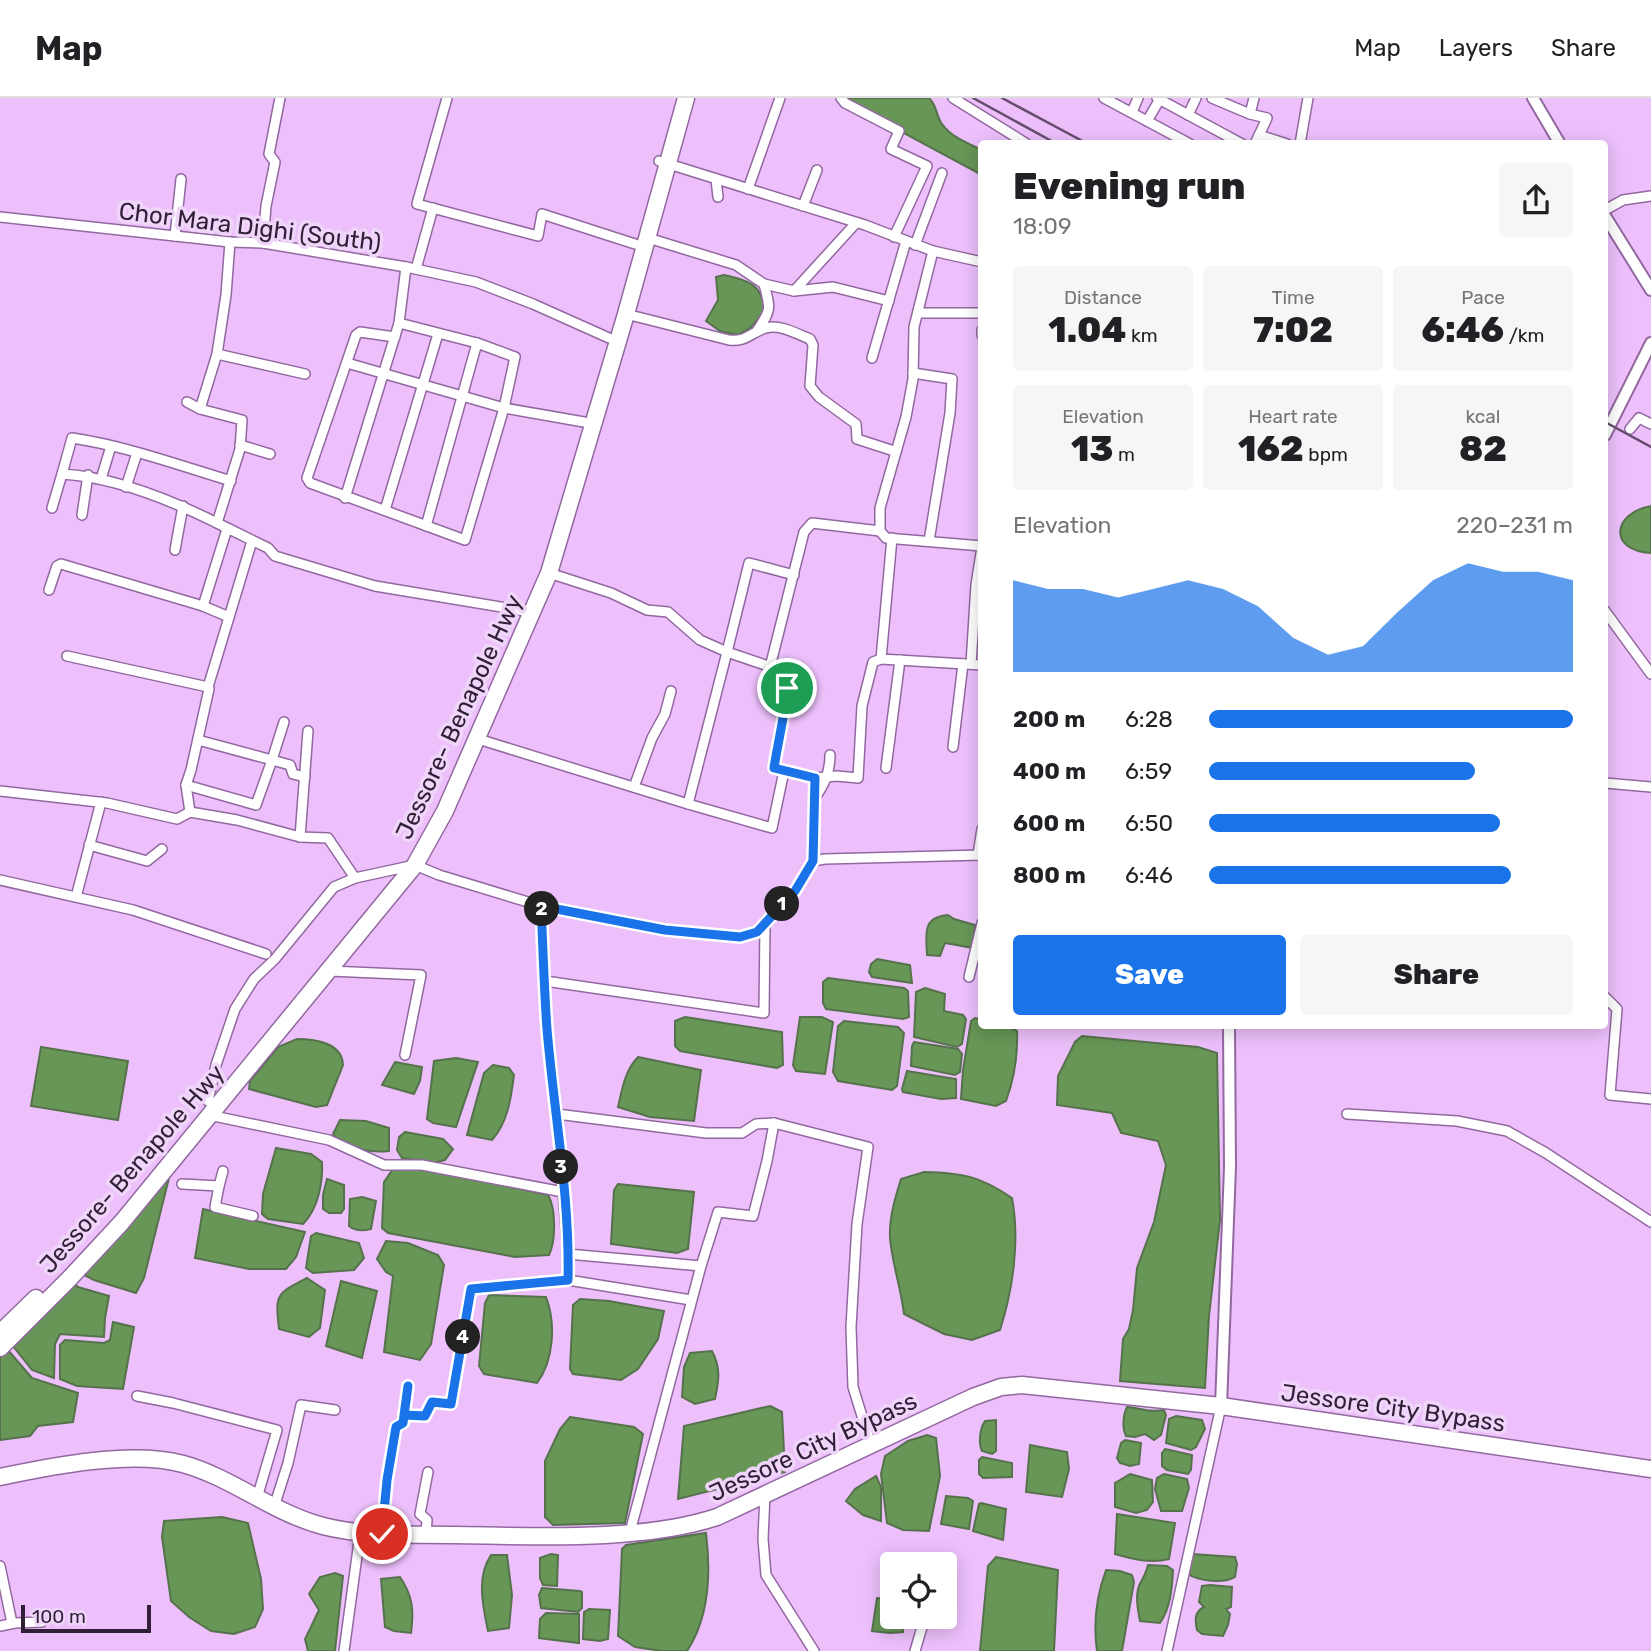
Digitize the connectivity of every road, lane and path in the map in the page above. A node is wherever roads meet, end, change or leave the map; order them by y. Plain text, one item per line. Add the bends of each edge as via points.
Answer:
1 (280, 98) edge
2 (447, 98) edge
3 (677, 98) edge
4 (687, 98) edge
5 (779, 98) edge
6 (841, 98) edge
7 (953, 98) edge
8 (1104, 98) edge
9 (1138, 98) edge
10 (1196, 98) edge
11 (1254, 98) edge
12 (1308, 98) edge
13 (1533, 98) edge
14 (1158, 99) edge
15 (1218, 99) edge
16 (1132, 112) junction
17 (1250, 114) junction
18 (1188, 115) junction
19 (1147, 121) junction
20 (1257, 139) edge
21 (1021, 140) edge
22 (1183, 140) edge
23 (1235, 140) edge
24 (1301, 140) edge
25 (1558, 140) edge
26 (664, 163) junction
27 (817, 170) dead end
28 (942, 173) dead end
29 (181, 179) dead end
30 (716, 179) junction
31 (748, 189) junction
32 (1651, 196) edge
33 (718, 197) dead end
34 (803, 206) junction
35 (433, 208) junction
36 (1608, 208) edge
37 (0, 217) edge
38 (1608, 221) edge
39 (856, 223) junction
40 (175, 236) junction
41 (894, 237) junction
42 (642, 241) junction
43 (230, 242) junction
44 (263, 243) junction
45 (911, 243) junction
46 (933, 251) junction
47 (978, 261) edge
48 (411, 268) junction
49 (764, 284) junction
50 (1651, 290) edge
51 (794, 291) junction
52 (889, 301) junction
53 (918, 313) junction
54 (978, 313) edge
55 (626, 314) junction
56 (400, 323) junction
57 (756, 333) junction
58 (438, 334) junction
59 (395, 337) junction
60 (608, 338) junction
61 (477, 343) junction
62 (1651, 343) edge
63 (218, 354) junction
64 (872, 358) dead end
65 (347, 363) junction
66 (913, 373) junction
67 (305, 374) dead end
68 (383, 374) junction
69 (424, 385) junction
70 (462, 397) junction
71 (187, 402) dead end
72 (503, 408) junction
73 (200, 409) junction
74 (584, 422) junction
75 (1651, 424) edge
76 (1630, 429) dead end
77 (1608, 430) edge
78 (240, 445) junction
79 (111, 446) junction
80 (894, 451) junction
81 (137, 453) junction
82 (270, 454) dead end
83 (62, 474) junction
84 (88, 475) junction
85 (101, 479) junction
86 (231, 481) junction
87 (126, 487) junction
88 (345, 498) junction
89 (183, 506) junction
90 (52, 508) dead end
91 (385, 510) junction
92 (82, 515) dead end
93 (218, 523) junction
94 (426, 526) junction
95 (227, 528) junction
96 (880, 531) junction
97 (892, 538) junction
98 (252, 541) junction
99 (929, 541) junction
100 (978, 547) edge
101 (175, 550) dead end
102 (978, 572) edge
103 (549, 573) junction
104 (794, 575) junction
105 (50, 590) dead end
106 (203, 606) junction
107 (525, 611) junction
108 (1608, 615) edge
109 (229, 617) junction
110 (727, 652) junction
111 (67, 656) dead end
112 (881, 659) junction
113 (900, 660) junction
114 (967, 664) junction
115 (978, 665) edge
116 (770, 667) junction
117 (1651, 674) edge
118 (788, 678) junction
119 (800, 679) dead end
120 (209, 689) dead end
121 (671, 691) dead end
122 (284, 722) dead end
123 (308, 731) dead end
124 (478, 739) junction
125 (198, 740) junction
126 (953, 747) dead end
127 (830, 755) dead end
128 (272, 760) junction
129 (886, 768) dead end
130 (784, 771) junction
131 (305, 777) junction
132 (815, 778) junction
133 (1608, 783) edge
134 (186, 785) junction
135 (634, 787) junction
136 (1651, 787) edge
137 (0, 791) edge
138 (814, 799) junction
139 (101, 802) junction
140 (688, 804) junction
141 (190, 812) junction
142 (300, 837) junction
143 (89, 845) junction
144 (162, 849) dead end
145 (978, 855) edge
146 (813, 861) junction
147 (407, 866) junction
148 (355, 878) junction
149 (0, 880) edge
150 (76, 897) junction
151 (541, 906) junction
152 (765, 923) junction
153 (978, 939) edge
154 (266, 954) dead end
155 (330, 971) junction
156 (969, 976) dead end
157 (545, 981) junction
158 (1608, 1000) edge
159 (1229, 1029) edge
160 (405, 1055) dead end
161 (1651, 1098) edge
162 (209, 1108) junction
163 (557, 1114) junction
164 (1347, 1114) dead end
165 (774, 1123) junction
166 (223, 1171) dead end
167 (181, 1184) dead end
168 (219, 1186) junction
169 (563, 1192) junction
170 (253, 1216) dead end
171 (1651, 1222) edge
172 (568, 1254) junction
173 (701, 1266) junction
174 (568, 1280) junction
175 (691, 1300) junction
176 (0, 1333) edge
177 (0, 1348) edge
178 (137, 1396) dead end
179 (1221, 1406) junction
180 (335, 1410) dead end
181 (277, 1430) junction
182 (294, 1434) junction
183 (871, 1445) junction
184 (1651, 1469) edge
185 (428, 1472) dead end
186 (0, 1477) edge
187 (765, 1494) junction
188 (257, 1498) junction
189 (274, 1507) junction
190 (630, 1532) junction
191 (360, 1534) junction
192 (382, 1534) junction
193 (426, 1535) junction
194 (0, 1566) edge
195 (42, 1622) dead end
196 (12, 1623) junction
197 (0, 1626) edge
198 (921, 1629) edge
199 (344, 1651) edge
200 (814, 1651) edge
201 (915, 1651) edge
202 (1167, 1651) edge

1 - 44 street via 269,154 275,162
2 - 35 street via 417,204
3 - 26 highway, Jessore- Benapole Hwy
4 - 26 highway, Jessore- Benapole Hwy
5 - 31 street
6 - 41 street via 899,131 891,149 927,166
7 - 21 street
8 - 16 street
9 - 16 street
10 - 18 street
11 - 17 street
12 - 24 street
13 - 25 street
14 - 18 street
14 - 19 street
15 - 17 street
16 - 19 street
17 - 20 street via 1267,118
18 - 23 street
19 - 22 street
26 - 30 street
26 - 42 highway, Jessore- Benapole Hwy
27 - 34 street
28 - 45 street
29 - 40 street
30 - 31 street
30 - 33 street
31 - 34 street
32 - 36 street via 1623,200
34 - 39 street
35 - 42 street via 538,236 542,214
35 - 48 street
37 - 40 street, Chor Mara Dighi (South)
38 - 50 street
39 - 41 street
39 - 51 street
40 - 43 street, Chor Mara Dighi (South)
41 - 45 street
42 - 49 street via 736,265
42 - 55 highway, Jessore- Benapole Hwy
42 - 60 highway, Jessore- Benapole Hwy
43 - 44 street, Chor Mara Dighi (South)
43 - 63 street
44 - 48 street, Chor Mara Dighi (South)
45 - 46 street
45 - 52 street
46 - 47 street
46 - 53 street
48 - 56 street
48 - 60 street, Chor Mara Dighi (South) via 476,282
49 - 51 street
49 - 57 street via 768,317
51 - 52 street via 833,287
52 - 64 street
53 - 54 street
53 - 66 street
55 - 57 street via 729,340 740,341
55 - 103 highway, Jessore- Benapole Hwy
56 - 58 street
56 - 59 street
57 - 80 street via 767,327 780,328 810,339 810,386 818,397 856,424 857,439
58 - 61 street
58 - 69 street
59 - 65 street via 359,332
59 - 68 street
60 - 74 highway, Jessore- Benapole Hwy
61 - 70 street
61 - 72 street via 515,357
62 - 77 street
63 - 67 street
63 - 73 street
65 - 68 street
65 - 88 street via 307,481
66 - 80 street via 906,417
66 - 99 street via 951,379 950,413
68 - 69 street
68 - 88 street
69 - 70 street
69 - 91 street
70 - 72 street
70 - 94 street
71 - 73 street
72 - 74 street
72 - 94 street via 466,540
73 - 78 street via 242,420
74 - 107 highway, Jessore- Benapole Hwy
75 - 76 street via 1639,418
78 - 82 street
78 - 86 street
79 - 81 street
79 - 83 street via 72,438
79 - 85 street
80 - 96 street via 880,508
81 - 86 street
81 - 87 street
83 - 84 street
83 - 90 street
84 - 85 street
84 - 92 street
85 - 87 street
86 - 93 street
87 - 89 street
88 - 91 street
89 - 93 street
89 - 101 street
91 - 94 street
93 - 95 street
95 - 98 street
95 - 106 street
96 - 97 street
96 - 104 street via 812,523 804,531
97 - 99 street
97 - 112 street
98 - 107 street via 275,556 375,586
98 - 109 street
99 - 100 street
102 - 114 street
103 - 110 street via 611,593 647,611 668,612 700,640
103 - 124 highway, Jessore- Benapole Hwy
104 - 110 street via 749,563
104 - 116 street
105 - 106 street via 61,564
106 - 109 street
107 - 147 highway, Jessore- Benapole Hwy
108 - 117 street
109 - 111 street via 208,687
110 - 116 street
110 - 140 street
112 - 113 street
112 - 132 street via 873,662 862,706 858,778
113 - 114 street
113 - 129 street
114 - 115 street
114 - 126 street
116 - 118 street
118 - 119 street
118 - 130 street via 774,768
120 - 125 street
121 - 135 street
122 - 128 street
123 - 131 street
124 - 135 street
124 - 147 highway, Jessore- Benapole Hwy via 445,811
125 - 128 street
125 - 134 street
127 - 138 street via 823,787
128 - 131 street via 290,765 293,774
128 - 134 street via 256,805
130 - 132 street
130 - 140 street via 772,828
131 - 142 street
132 - 138 street
133 - 136 street
134 - 141 street
135 - 140 street
137 - 139 street
138 - 146 street
139 - 141 street via 177,819
139 - 143 street
141 - 142 street
142 - 148 street via 328,838
143 - 144 street via 147,861
143 - 150 street
145 - 146 street
146 - 152 street via 795,891
147 - 148 street
147 - 151 street
147 - 155 highway, Jessore- Benapole Hwy
147 - 162 highway, Jessore- Benapole Hwy
148 - 162 street via 334,887 254,979 235,1009 216,1065
149 - 150 street
150 - 154 street via 133,910
151 - 152 street via 665,930 740,937 757,932
151 - 157 street
152 - 157 street via 764,1013
153 - 156 street
155 - 160 street via 421,975
155 - 162 highway, Jessore- Benapole Hwy
157 - 163 street
158 - 161 street via 1617,1009 1610,1095
159 - 179 street via 1230,1167
162 - 169 street via 329,1140 384,1165 422,1165
162 - 176 highway, Jessore- Benapole Hwy via 57,1278
162 - 177 highway, Jessore- Benapole Hwy via 122,1222
163 - 165 street via 706,1133 742,1133 756,1124
163 - 169 street
164 - 171 street via 1457,1121 1507,1131
165 - 173 street via 753,1216 718,1212
165 - 183 street via 868,1147 857,1224 851,1327 853,1388
166 - 168 street
167 - 168 street
168 - 170 street via 215,1208
169 - 172 street
172 - 173 street
172 - 174 street
173 - 175 street
174 - 175 street
174 - 192 street via 471,1289 451,1404 432,1402 425,1416 404,1415 408,1386 404,1410 403,1423 396,1427
175 - 190 street
178 - 181 street
179 - 183 highway, Jessore City Bypass via 1022,1385 1001,1387
179 - 184 highway, Jessore City Bypass
179 - 202 street
180 - 182 street via 301,1405
181 - 182 street
181 - 188 street
182 - 189 street
183 - 187 highway, Jessore City Bypass
185 - 193 street via 420,1514 427,1520
186 - 188 highway, Jessore City Bypass via 129,1457 159,1459 184,1464
187 - 190 highway, Jessore City Bypass via 702,1522
187 - 200 street via 762,1539 766,1575
188 - 189 highway, Jessore City Bypass
189 - 191 highway, Jessore City Bypass via 297,1518
190 - 193 highway, Jessore City Bypass
191 - 192 highway, Jessore City Bypass
191 - 199 street
192 - 193 highway, Jessore City Bypass
194 - 196 street
195 - 196 street
196 - 197 street
198 - 201 street

